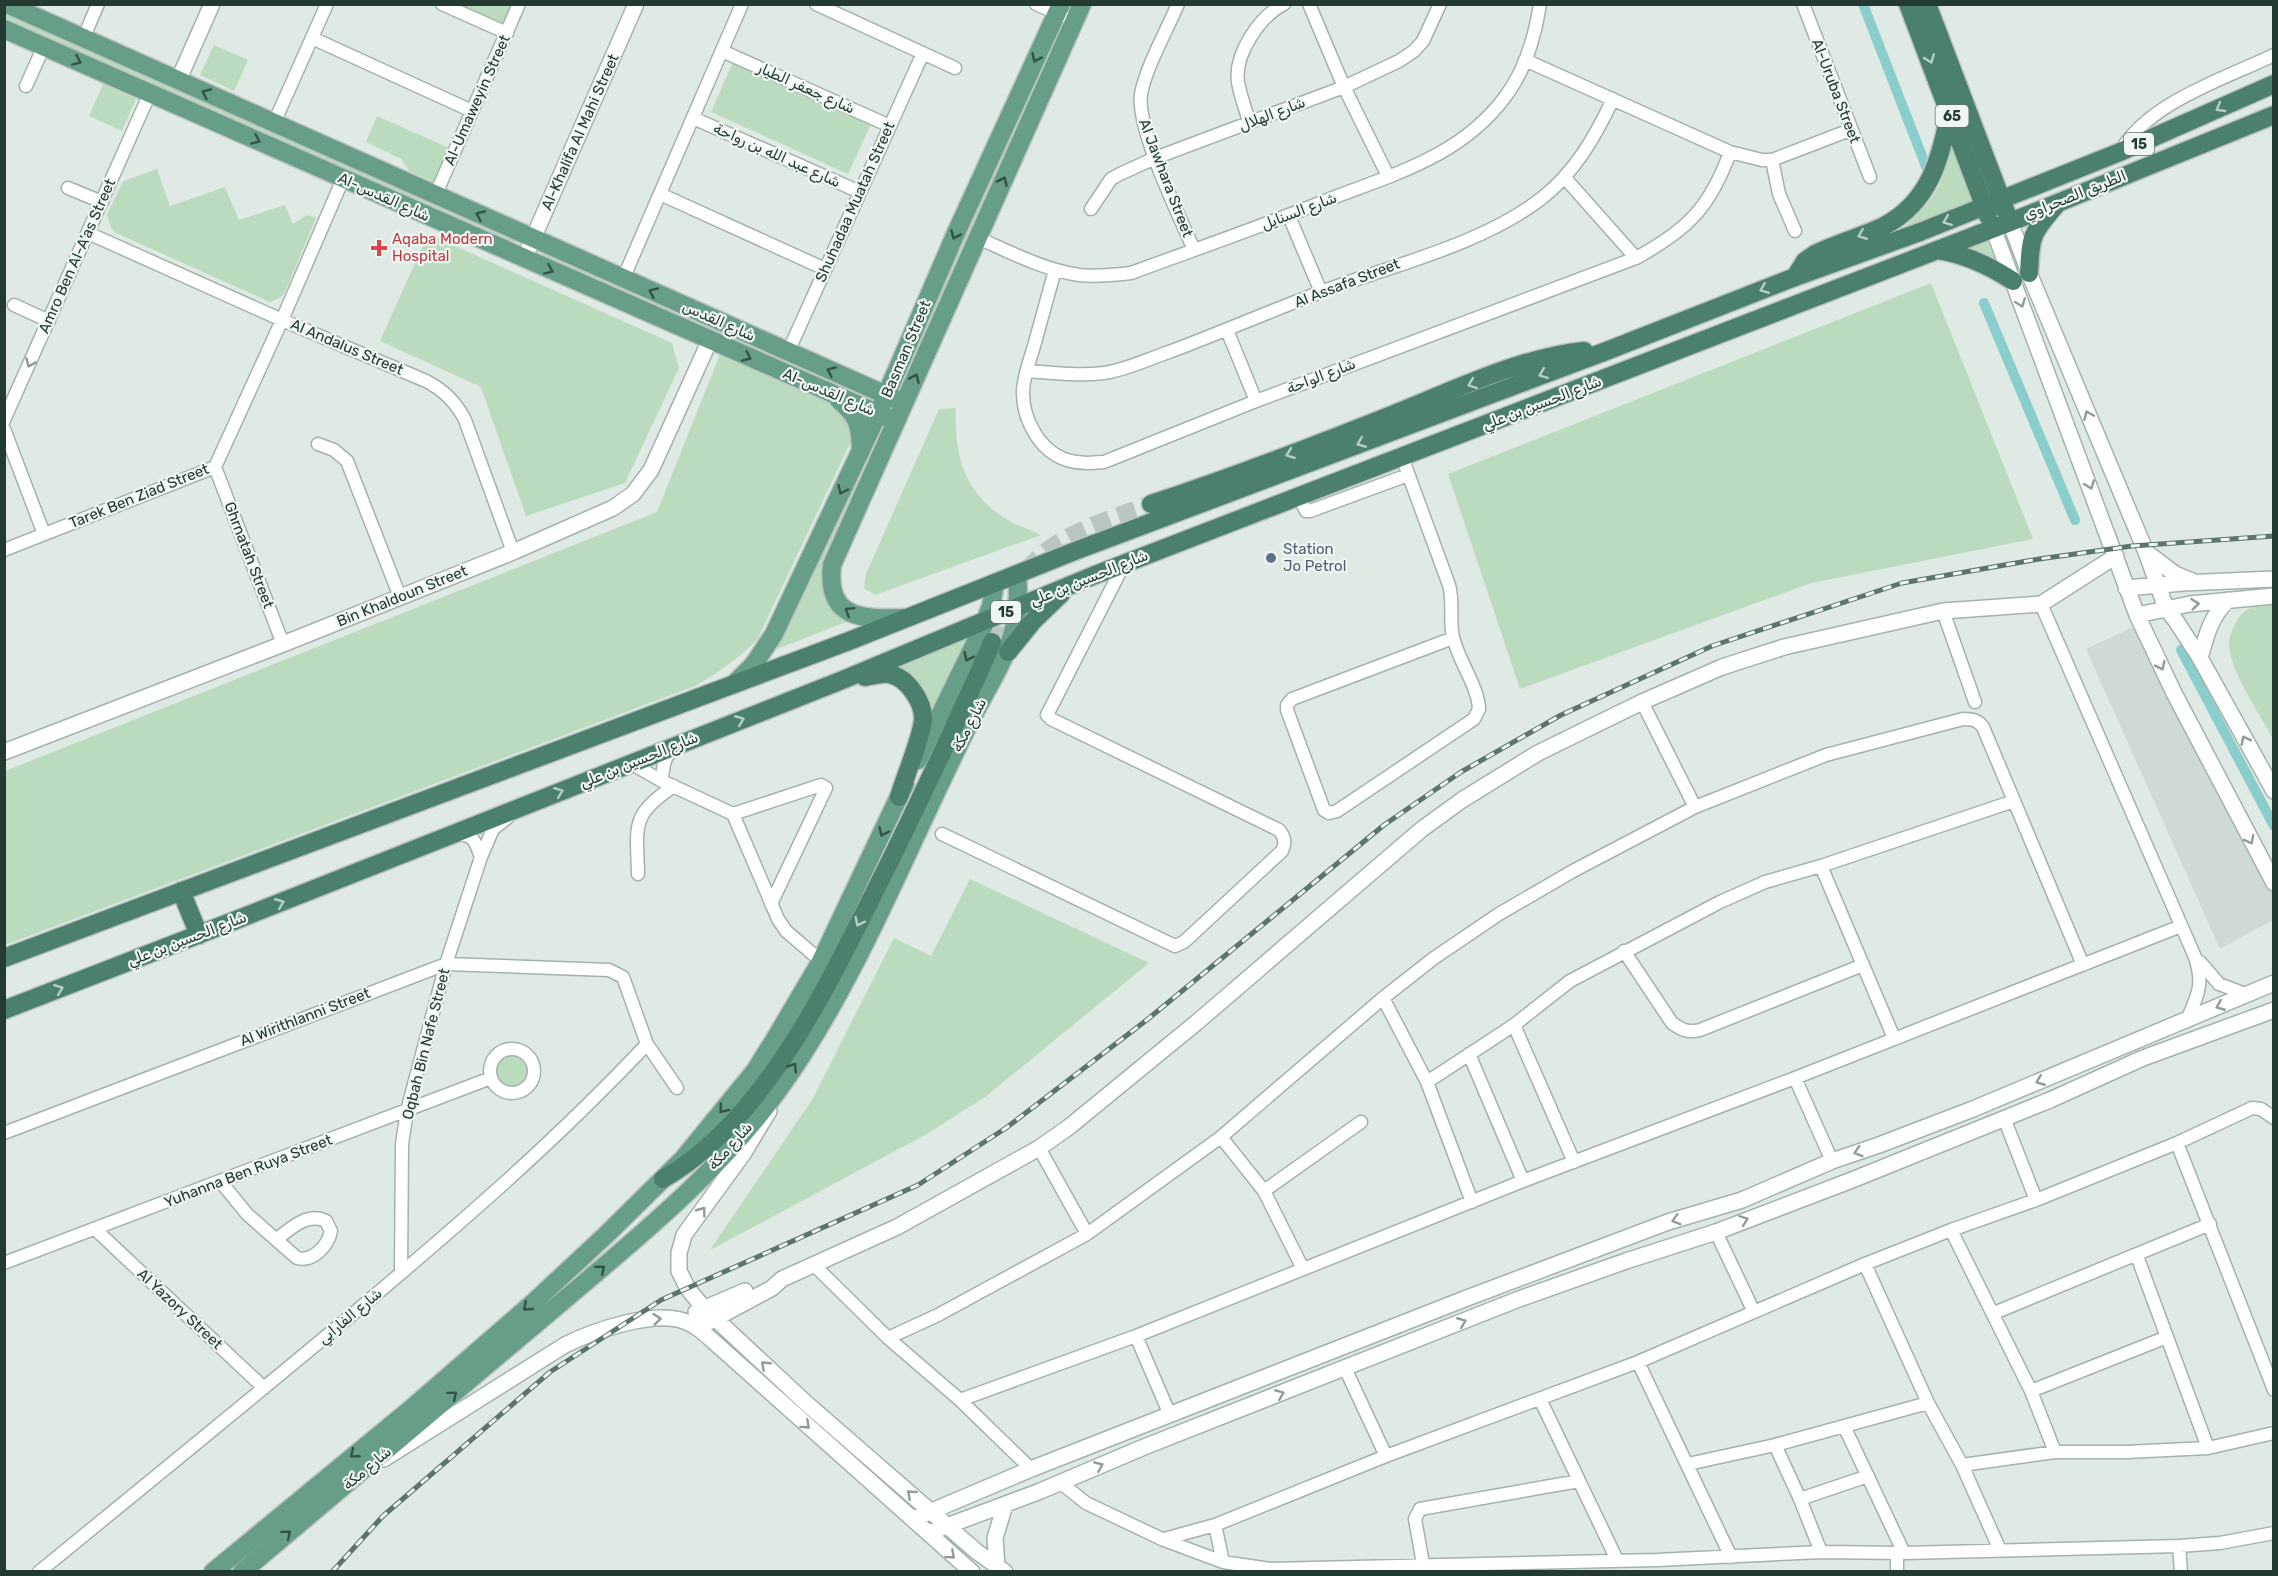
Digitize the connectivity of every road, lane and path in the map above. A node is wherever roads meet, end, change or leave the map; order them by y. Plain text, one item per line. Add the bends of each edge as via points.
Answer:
1 (7, 4) edge
2 (98, 4) edge
3 (212, 4) edge
4 (327, 4) edge
5 (442, 4) edge
6 (519, 4) edge
7 (636, 4) edge
8 (742, 4) edge
9 (816, 4) edge
10 (1036, 4) edge
11 (1082, 4) edge
12 (1178, 4) edge
13 (1284, 4) edge
14 (1309, 4) edge
15 (1440, 4) edge
16 (1540, 4) edge
17 (1803, 4) edge
18 (1908, 4) edge
19 (1928, 4) edge
20 (1059, 9) edge
21 (1074, 21) junction
22 (4, 29) edge
23 (507, 33) junction
24 (312, 38) junction
25 (83, 39) junction
26 (44, 46) junction
27 (722, 51) junction
28 (923, 53) junction
29 (2274, 55) edge
30 (1525, 60) junction
31 (955, 68) dead end
32 (178, 81) junction
33 (2274, 84) edge
34 (26, 86) dead end
35 (1344, 87) junction
36 (150, 93) junction
37 (1613, 99) junction
38 (1950, 110) junction
39 (472, 111) junction
40 (2274, 115) edge
41 (693, 118) junction
42 (274, 123) junction
43 (1249, 123) junction
44 (890, 126) junction
45 (1850, 130) junction
46 (1730, 152) junction
47 (2120, 152) junction
48 (1155, 158) junction
49 (1772, 160) junction
50 (1987, 163) junction
51 (1388, 176) junction
52 (1870, 177) dead end
53 (1565, 178) junction
54 (343, 179) junction
55 (68, 188) dead end
56 (2031, 188) junction
57 (860, 192) junction
58 (660, 194) junction
59 (435, 196) junction
60 (102, 202) junction
61 (2060, 202) junction
62 (1993, 203) junction
63 (1092, 209) dead end
64 (1289, 216) junction
65 (2010, 222) junction
66 (1993, 228) junction
67 (1795, 231) dead end
68 (88, 233) junction
69 (978, 238) junction
70 (533, 239) junction
71 (1194, 250) junction
72 (1937, 250) junction
73 (1636, 258) junction
74 (524, 259) junction
75 (825, 269) junction
76 (1055, 270) junction
77 (1795, 277) junction
78 (2021, 277) junction
79 (623, 279) junction
80 (1321, 292) junction
81 (14, 305) dead end
82 (282, 320) junction
83 (49, 321) junction
84 (1227, 330) junction
85 (710, 340) junction
86 (1609, 350) junction
87 (788, 352) junction
88 (1027, 371) junction
89 (896, 373) junction
90 (860, 384) junction
91 (833, 395) junction
92 (886, 395) junction
93 (1256, 401) junction
94 (904, 403) junction
95 (878, 414) junction
96 (4, 420) edge
97 (895, 421) junction
98 (4, 429) edge
99 (318, 444) dead end
100 (861, 450) junction
101 (1402, 457) junction
102 (214, 467) junction
103 (1408, 475) junction
104 (1341, 490) junction
105 (1151, 504) tunnel mouth
106 (2134, 525) junction
107 (2107, 532) junction
108 (44, 534) junction
109 (4, 550) edge
110 (513, 552) junction
111 (2146, 552) junction
112 (2116, 555) junction
113 (1124, 564) junction
114 (1017, 574) junction
115 (2274, 579) edge
116 (1078, 582) junction
117 (995, 583) junction
118 (2198, 583) junction
119 (2158, 585) junction
120 (2126, 588) junction
121 (2274, 596) edge
122 (400, 597) junction
123 (2228, 600) junction
124 (2041, 604) junction
125 (1018, 607) junction
126 (2166, 608) junction
127 (1943, 612) junction
128 (2137, 615) junction
129 (905, 618) junction
130 (986, 620) junction
131 (1453, 638) junction
132 (992, 642) tunnel mouth
133 (283, 644) junction
134 (1008, 652) junction
135 (2200, 658) junction
136 (840, 681) junction
137 (734, 684) junction
138 (1642, 702) junction
139 (1975, 702) dead end
140 (680, 744) junction
141 (4, 752) edge
142 (632, 764) junction
143 (668, 783) junction
144 (2274, 792) edge
145 (899, 797) junction
146 (2014, 801) junction
147 (520, 807) junction
148 (1695, 807) junction
149 (733, 814) junction
150 (451, 834) junction
151 (942, 834) dead end
152 (481, 857) junction
153 (1821, 866) junction
154 (638, 874) dead end
155 (2274, 883) edge
156 (181, 891) junction
157 (771, 904) junction
158 (2181, 926) junction
159 (199, 935) junction
160 (1624, 951) junction
161 (2195, 957) junction
162 (4, 958) edge
163 (821, 961) junction
164 (446, 964) junction
165 (1863, 965) junction
166 (2083, 965) junction
167 (2274, 983) edge
168 (2248, 995) junction
169 (1383, 998) junction
170 (4, 1010) edge
171 (2274, 1010) edge
172 (2187, 1020) junction
173 (1514, 1025) junction
174 (1893, 1038) junction
175 (2137, 1040) junction
176 (647, 1044) junction
177 (1468, 1054) junction
178 (2143, 1058) junction
179 (491, 1078) dead end
180 (1795, 1078) junction
181 (1427, 1082) junction
182 (677, 1088) dead end
183 (779, 1089) junction
184 (407, 1111) junction
185 (2004, 1118) junction
186 (2274, 1118) edge
187 (1361, 1122) dead end
188 (4, 1133) edge
189 (1221, 1137) junction
190 (2177, 1143) junction
191 (1039, 1148) junction
192 (1832, 1161) junction
193 (1574, 1162) junction
194 (663, 1179) junction
195 (220, 1181) junction
196 (1523, 1181) junction
197 (1264, 1191) junction
198 (2036, 1200) junction
199 (1472, 1202) junction
200 (2210, 1224) junction
201 (95, 1229) junction
202 (1951, 1230) junction
203 (1716, 1232) junction
204 (1087, 1234) junction
205 (277, 1239) dead end
206 (2137, 1256) junction
207 (5, 1261) edge
208 (1865, 1264) junction
209 (814, 1265) junction
210 (1303, 1269) junction
211 (401, 1273) junction
212 (1511, 1281) junction
213 (1519, 1299) junction
214 (1754, 1312) junction
215 (709, 1313) junction
216 (1994, 1313) junction
217 (681, 1320) junction
218 (698, 1328) junction
219 (1136, 1336) junction
220 (2167, 1337) junction
221 (888, 1338) junction
222 (1638, 1362) junction
223 (1346, 1368) junction
224 (264, 1388) junction
225 (2274, 1390) edge
226 (2031, 1391) junction
227 (1539, 1398) junction
228 (960, 1400) junction
229 (1928, 1403) junction
230 (1170, 1415) junction
231 (1844, 1426) junction
232 (2274, 1433) edge
233 (1775, 1445) junction
234 (2208, 1448) junction
235 (2055, 1452) junction
236 (1386, 1456) junction
237 (1688, 1464) junction
238 (1962, 1465) junction
239 (366, 1469) junction
240 (1031, 1469) junction
241 (1868, 1476) junction
242 (1579, 1481) junction
243 (1061, 1482) junction
244 (1800, 1499) junction
245 (1005, 1505) junction
246 (930, 1510) junction
247 (913, 1519) junction
248 (1215, 1525) junction
249 (950, 1526) junction
250 (927, 1533) junction
251 (2274, 1533) edge
252 (1164, 1539) junction
253 (2179, 1546) junction
254 (2000, 1550) junction
255 (1821, 1552) junction
256 (1900, 1552) junction
257 (1731, 1557) junction
258 (1617, 1560) junction
259 (1223, 1562) junction
260 (1423, 1564) junction
261 (1657, 1566) edge
262 (1001, 1569) edge
263 (1298, 1570) edge
264 (39, 1572) edge
265 (213, 1572) edge
266 (242, 1572) edge
267 (972, 1572) edge
268 (1897, 1572) edge
269 (2181, 1572) edge

1 - 25 main road, Al-شارع القدس
2 - 25 street
3 - 32 street
4 - 24 street
5 - 23 street
6 - 23 street, Al-Umaweyin Street
7 - 70 street, Al-Khalifa Al Mahi Street
8 - 27 street
9 - 28 street
10 - 20 street
11 - 21 main road, Basman Street
12 - 48 street, Al Jawhara Street via 1142,92 1142,116
13 - 43 street via 1263,19 1242,56 1238,81
14 - 35 street
15 - 35 street, شارع الهلال via 1427,34 1414,51 1388,68
16 - 30 street, شارع السنايل
17 - 45 street, Al-Uruba Street
18 -> 38 highway, 65
19 - 50 highway, 65
20 - 21 street
20 -> 89 main road, Basman Street
69 -> 21 main road, Basman Street
22 - 26 main road, Al-شارع القدس
23 - 39 street, Al-Umaweyin Street
24 - 39 street
24 - 42 street
25 - 32 main road, Al-شارع القدس
26 - 34 street
26 -> 36 main road, Al-شارع القدس
27 - 41 street
27 - 44 street, شارع جعفر الطيار
28 - 31 street
28 - 44 street, Shuhadaa Muatah Street
29 - 47 street via 2165,108 2128,138
30 - 37 street
30 - 51 street, شارع السنايل via 1505,98 1452,147 1424,163
42 -> 32 main road, Al-شارع القدس
33 -> 47 highway, الطريق الصحراوي / 15
35 - 43 street, شارع الهلال
35 - 51 street
36 -> 54 main road, Al-شارع القدس
36 - 60 street, Amro Ben Al-A'as Street
37 - 46 street
37 - 53 street, Al Assafa Street via 1591,141
38 - 62 highway, 65
38 -> 77 highway via 1940,157 1920,198 1884,225 1815,254
39 - 59 street, Al-Umaweyin Street
40 - 61 highway, الطريق الصحراوي / 15
41 - 57 street, شارع عبد الله بن رواحة
41 - 58 street
42 - 59 main road, Al-شارع القدس
43 - 48 street, شارع الهلال
44 - 57 street, Shuhadaa Muatah Street
45 - 49 street
45 - 52 street, Al-Uruba Street
46 - 49 street
46 - 73 street, شارع الواحة via 1701,210 1684,228
47 - 56 highway, الطريق الصحراوي / 15
48 - 63 street, شارع الهلال via 1111,179
48 - 71 street, Al Jawhara Street
49 - 67 street via 1779,194
50 - 56 highway via 2006,182
50 - 62 highway, 65
51 - 64 street, شارع السنايل
53 - 73 street
53 - 80 street, Al Assafa Street via 1512,218 1475,237
54 - 74 main road, Al-شارع القدس
54 - 82 street, Tarek Ben Ziad Street
55 - 60 street
56 - 62 highway, الطريق الصحراوي / 15
57 - 75 street, Shuhadaa Muatah Street
58 - 75 street
58 - 79 street
70 -> 59 main road, Al-شارع القدس
60 - 68 street, Amro Ben Al-A'as Street
61 - 65 highway, الطريق الصحراوي / 15
61 - 78 highway via 2030,241
62 - 65 highway, 65
62 - 66 highway, 65
62 -> 77 highway, شارع الحسين بن علي / 15
64 - 71 street, شارع السنايل
64 - 80 street
65 - 66 highway, شارع الحسين بن علي / 15
65 - 78 street
66 - 72 highway, شارع الحسين بن علي / 15
66 - 78 street
68 - 82 street, Al Andalus Street
68 - 83 street, Amro Ben Al-A'as Street
69 - 76 street, شارع السنايل
94 -> 69 main road, Basman Street
70 - 74 street, Al-Khalifa Al Mahi Street
70 - 79 main road, شارع القدس
71 - 76 street, شارع السنايل via 1131,273 1097,276
72 - 78 highway
72 - 101 highway, شارع الحسين بن علي / 15
73 - 93 street, شارع الواحة
74 -> 85 main road, Al-شارع القدس
75 - 87 street, Shuhadaa Muatah Street
76 - 88 street, شارع الواحة
77 -> 86 highway, شارع الحسين بن علي / 15
106 -> 78 street
78 -> 107 street
87 -> 79 main road, شارع القدس
80 - 84 street, Al Assafa Street
81 - 83 street
82 - 102 street, Tarek Ben Ziad Street
82 - 110 street, Al Andalus Street via 426,381 449,397 465,420
83 -> 96 street, Amro Ben Al-A'as Street
84 - 88 street, Al Assafa Street via 1105,373
84 - 93 street
85 -> 91 main road, Al-شارع القدس
85 - 110 street, Bin Khaldoun Street via 651,470 633,494 613,508
86 -> 105 highway via 1560,354 1529,363
86 -> 114 highway, شارع الحسين بن علي / 15
90 -> 87 main road, شارع القدس
88 - 93 street, شارع الواحة via 1024,404 1037,438 1065,459 1084,463 1104,462
89 - 90 main road via 879,382
89 - 92 main road, Basman Street
90 - 92 main road, شارع القدس
91 - 95 main road, Al-شارع القدس
91 - 100 main road via 856,417
92 - 94 main road, شارع القدس
92 - 95 main road, Basman Street
94 - 97 main road, Basman Street
95 - 97 main road, Al-شارع القدس
95 - 100 main road, Basman Street
129 -> 97 main road, Basman Street via 862,618 852,614 837,602 830,584 832,565
98 - 108 street
99 - 122 street via 347,461
100 -> 137 main road, Basman Street via 774,634 754,664
101 - 103 street
101 - 104 highway, شارع الحسين بن علي / 15
102 - 108 street, Tarek Ben Ziad Street
102 - 133 street, Ghrnatah Street
103 - 104 street
103 - 131 street via 1449,585
104 - 113 highway, شارع الحسين بن علي / 15 via 1298,496
106 - 107 street
106 - 111 street
107 - 112 street
108 - 109 street, Tarek Ben Ziad Street
110 - 122 street, Bin Khaldoun Street
111 - 118 street via 2175,574
111 - 119 street
112 - 120 street
112 - 124 street
113 - 116 highway, شارع الحسين بن علي / 15
113 - 151 street via 1047,715 1279,830 1284,839 1282,851 1184,942 1175,945
114 - 117 highway, شارع الحسين بن علي / 15
114 - 125 main road, شارع مكة
115 - 118 street
116 - 125 highway, شارع الحسين بن علي / 15
116 - 134 highway via 1047,607
117 - 129 highway, شارع الحسين بن علي / 15
117 - 130 main road, شارع مكة
118 - 119 street
119 - 120 street
119 - 126 street
120 - 128 street
121 - 123 street
122 - 133 street, Bin Khaldoun Street
126 -> 123 street
123 - 135 street via 2214,617
124 - 127 street
124 - 158 street
125 - 130 highway, شارع الحسين بن علي / 15
125 - 134 main road, شارع مكة
126 - 128 street
126 - 135 street
127 - 138 street via 1784,647 1722,667
127 - 139 street
128 -> 155 street
129 - 137 highway, شارع الحسين بن علي / 15
130 - 136 highway, شارع الحسين بن علي / 15
130 -> 145 main road, شارع مكة
131 - 131 street via 1479,705 1474,719 1337,811 1324,810 1287,710 1288,702
132 -> 194 highway via 912,815 801,1030 729,1127 704,1152
133 - 141 street, Bin Khaldoun Street
183 -> 134 main road, شارع مكة via 852,967
144 -> 135 street
140 -> 136 highway, شارع الحسين بن علي / 15
136 - 145 highway via 888,674 903,681 917,698 923,719
137 - 156 highway, شارع الحسين بن علي / 15
138 - 148 street
138 - 191 street via 1538,753 1422,829 1197,1023
140 - 142 highway, شارع الحسين بن علي / 15
140 - 143 street via 667,754 663,763
142 - 143 street
147 -> 142 highway, شارع الحسين بن علي / 15
143 - 149 street
143 - 154 street via 640,817
145 -> 163 main road, شارع مكة
146 - 148 street via 1983,727 1972,719 1964,719 1826,755
146 - 153 street
146 - 166 street
147 - 150 highway, شارع الحسين بن علي / 15
147 - 152 street, Oqbah Bin Nafe Street via 493,829
148 - 169 street via 1499,914
149 - 157 street
149 - 157 street via 821,786 826,788
150 - 152 street via 468,835
159 -> 150 highway, شارع الحسين بن علي / 15
152 - 164 street, Oqbah Bin Nafe Street
153 - 160 street via 1766,882
153 - 165 street
156 - 159 highway
156 - 162 highway, شارع الحسين بن علي / 15
157 - 163 street via 786,931
158 - 161 street
158 - 166 street
170 -> 159 highway, شارع الحسين بن علي / 15
160 - 165 street via 1672,1023 1690,1032
160 - 173 street via 1570,981
161 - 168 street via 2219,984
161 - 172 street via 2200,987
163 -> 194 main road, شارع مكة via 755,1071
164 - 176 street, Al Wirithlanni Street via 618,972 623,976
164 - 184 street, Oqbah Bin Nafe Street
164 - 188 street, Al Wirithlanni Street
165 - 174 street
166 - 174 street
167 - 168 street
168 -> 172 street
169 - 181 street
169 - 189 street
171 - 178 street
172 - 175 street
173 - 177 street
173 - 193 street
174 - 180 street
175 - 178 street
175 -> 192 street via 1973,1109
176 - 182 street
176 - 211 street, شارع الفارابي via 523,1168
177 - 181 street
177 - 196 street
178 - 185 street
179 - 184 street, Yuhanna Ben Ruya Street
180 - 192 street
180 - 193 street
181 - 199 street
215 -> 183 street via 688,1289 679,1271 681,1245 761,1127
239 -> 183 main road, شارع مكة via 626,1247 718,1161
184 - 195 street, Yuhanna Ben Ruya Street
184 - 211 street, Oqbah Bin Nafe Street via 402,1144
185 - 198 street
203 -> 185 street
186 - 190 street via 2252,1108
187 - 197 street
189 - 197 street
189 - 204 street
190 - 198 street
190 - 200 street
191 - 204 street
191 - 209 street via 897,1227
192 -> 212 street via 1742,1200 1668,1222
193 - 196 street
194 -> 265 main road, شارع مكة via 533,1303
195 - 201 street, Yuhanna Ben Ruya Street
195 - 205 street via 247,1214
196 - 199 street
197 - 210 street
198 - 202 street
199 - 210 street
200 - 206 street
200 - 225 street
201 - 207 street, Yuhanna Ben Ruya Street
201 - 224 street, Al Yazory Street
202 - 208 street
202 - 216 street
203 - 213 street
203 - 214 street
204 - 221 street
206 - 216 street
206 - 220 street
208 - 214 street
208 - 229 street
209 - 215 street via 782,1279 772,1288
209 - 221 street
210 - 219 street
211 - 224 street, شارع الفارابي
212 - 213 street
212 - 230 street
223 -> 213 street
214 - 222 street
215 - 217 street
215 - 218 street
246 -> 215 street
216 - 226 street
217 - 218 street
239 -> 217 street via 584,1335 638,1322
218 -> 247 street
219 - 228 street
219 - 230 street
220 - 226 street
220 - 234 street
221 - 228 street
222 - 227 street
222 - 237 street
223 - 236 street
243 -> 223 street
224 - 264 street, شارع الفارابي
226 - 235 street
227 - 236 street
227 - 242 street
228 - 240 street
229 - 231 street
229 - 238 street
230 - 240 street
231 - 233 street
231 - 241 street
232 - 234 street
233 - 237 street
233 - 244 street
234 - 235 street
235 - 238 street
236 - 248 street
237 - 257 street
238 - 254 street
266 -> 239 main road, شارع مكة
240 - 246 street
241 - 244 street
241 - 256 street
242 - 258 street
242 - 260 street via 1420,1509 1415,1519
243 - 245 street
243 - 252 street via 1086,1503
244 - 255 street
245 - 249 street
245 - 262 street via 995,1538
246 - 247 street
246 - 249 street
247 - 250 street
248 - 252 street
248 - 259 street
249 - 250 street
249 - 262 street
250 -> 267 street
251 - 253 street
252 - 259 street
253 - 254 street
253 - 269 street
254 - 256 street
255 - 256 street
255 - 257 street
256 - 268 street
257 - 261 street
258 - 260 street
258 - 261 street
259 - 263 street
260 - 263 street

